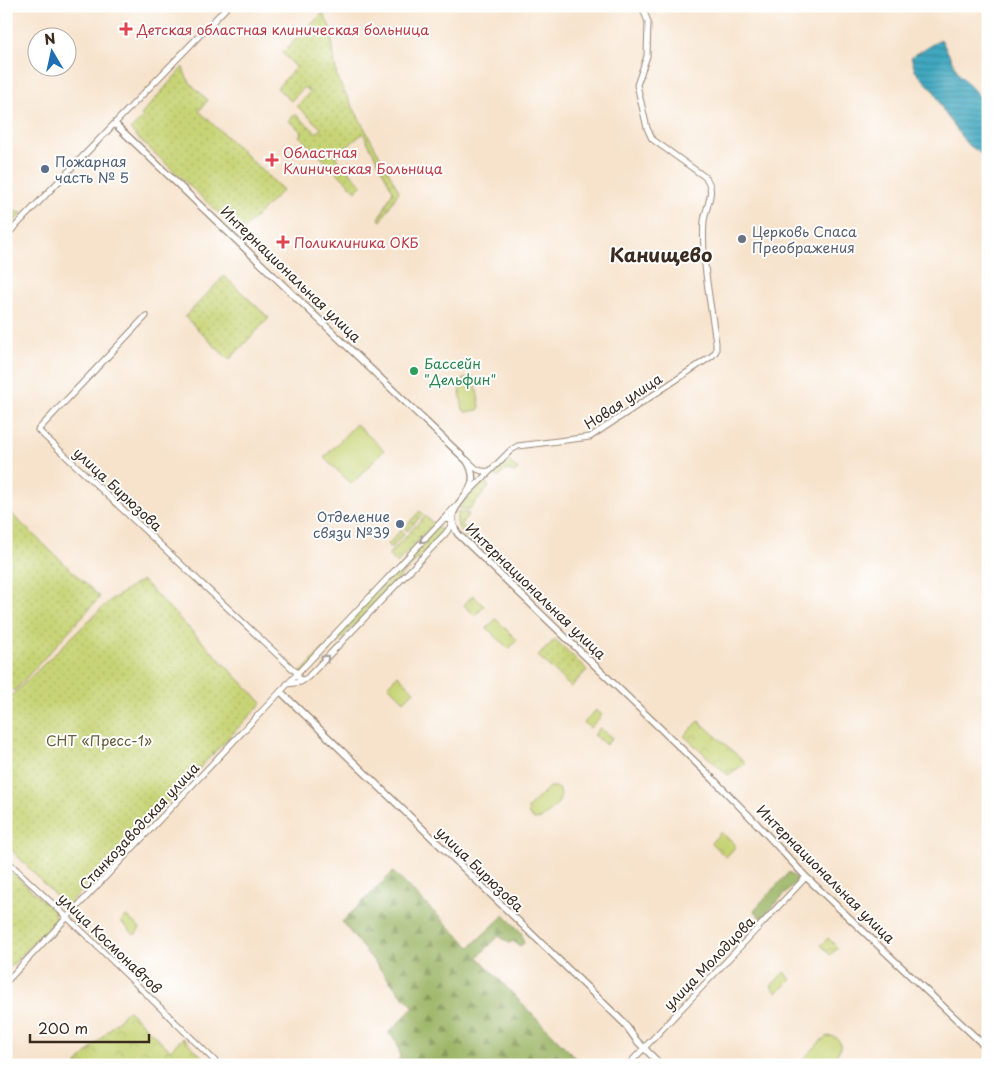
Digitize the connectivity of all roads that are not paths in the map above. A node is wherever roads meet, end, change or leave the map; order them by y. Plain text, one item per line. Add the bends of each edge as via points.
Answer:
1 (228, 6) edge
2 (642, 6) edge
3 (115, 124) junction
4 (6, 236) edge
5 (146, 316) dead end
6 (462, 455) junction
7 (490, 471) junction
8 (467, 494) junction
9 (457, 505) junction
10 (442, 521) junction
11 (452, 522) junction
12 (445, 534) junction
13 (458, 534) junction
14 (297, 673) junction
15 (303, 680) junction
16 (287, 684) junction
17 (280, 692) junction
18 (6, 860) edge
19 (806, 877) junction
20 (66, 917) junction
21 (6, 982) edge
22 (644, 1047) junction
23 (988, 1049) edge
24 (220, 1065) edge
25 (628, 1065) edge
26 (662, 1065) edge

1 - 3 street
2 - 7 street, Новая улица via 648,22 647,56 637,85 647,128 652,139 708,181 711,192 704,220 704,245 716,351 590,437 518,446
3 - 4 street
3 - 6 main road, Интернациональная улица
5 - 14 street, улица Бирюзова via 38,430
6 - 7 street via 478,470
6 - 8 main road, Интернациональная улица via 472,474
7 - 8 street, Новая улица
8 - 9 main road, Интернациональная улица
9 - 10 street, Станкозаводская улица
9 - 11 main road, Интернациональная улица
10 - 11 street via 448,519
10 -> 14 street, Станкозаводская улица
11 - 12 street
11 - 13 main road, Интернациональная улица
12 - 13 street
15 -> 12 street
13 - 19 main road, Интернациональная улица via 713,779
14 - 15 street
14 - 16 street, Станкозаводская улица
15 - 16 street
16 - 17 street, Станкозаводская улица
17 - 20 street, Станкозаводская улица
17 - 22 main road, улица Бирюзова via 624,1023
18 - 20 street, улица Космонавтов
19 - 22 street, улица Молодцова
19 - 23 main road, Интернациональная улица
20 - 21 street, Станкозаводская улица
20 - 24 street, улица Космонавтов
22 - 25 street, улица Молодцова
22 - 26 main road, улица Бирюзова

